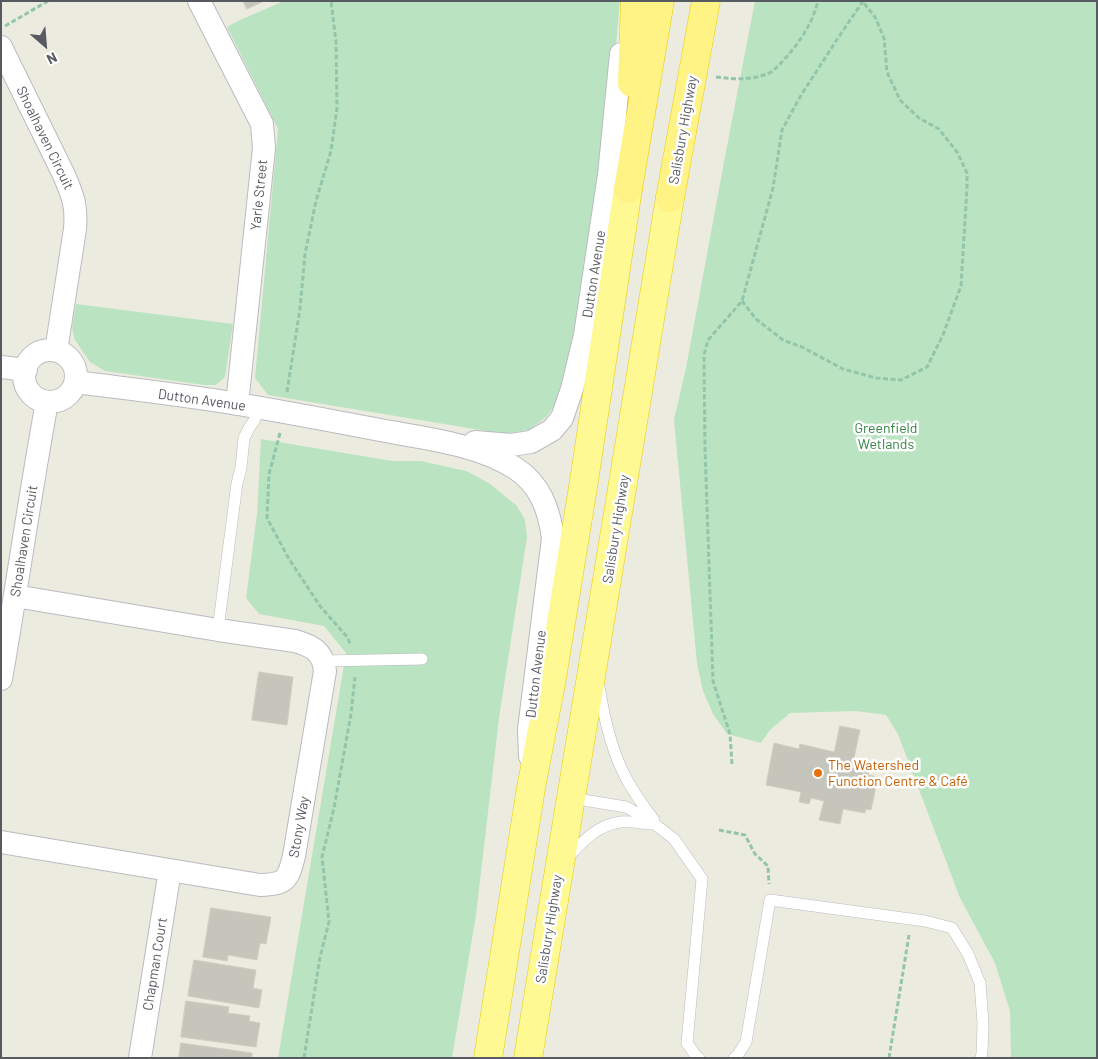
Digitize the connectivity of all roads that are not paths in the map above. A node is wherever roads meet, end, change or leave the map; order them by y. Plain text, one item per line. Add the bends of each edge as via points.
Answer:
1 (199, 1) edge
2 (627, 1) edge
3 (635, 1) edge
4 (660, 1) edge
5 (706, 1) edge
6 (1, 47) edge
7 (628, 189) junction
8 (56, 352) junction
9 (1, 367) edge
10 (26, 370) junction
11 (76, 382) junction
12 (47, 402) junction
13 (237, 404) junction
14 (259, 408) junction
15 (445, 443) junction
16 (16, 596) junction
17 (218, 630) junction
18 (422, 659) dead end
19 (595, 660) junction
20 (324, 662) junction
21 (1, 679) edge
22 (531, 788) junction
23 (571, 798) junction
24 (656, 824) junction
25 (1, 842) edge
26 (559, 867) junction
27 (170, 870) junction
28 (140, 1058) edge
29 (488, 1058) edge
30 (528, 1058) edge
31 (699, 1058) edge
32 (734, 1058) edge
33 (981, 1058) edge

1 - 13 street, Yarle Street via 262,124 264,148
2 - 15 street, Dutton Avenue via 609,175 585,335 562,418 552,430 532,442 511,445
3 - 7 highway
4 - 7 highway
5 - 19 highway, Salisbury Highway via 670,198
6 - 8 street, Shoalhaven Circuit via 73,194 75,205 75,229
7 - 22 highway via 584,481
8 - 10 street via 41,352 33,357
8 - 11 street via 69,358 74,366
9 - 10 street
10 - 12 street via 24,377 30,394
11 - 12 street via 66,397
11 - 13 street, Dutton Avenue
12 - 16 street, Shoalhaven Circuit
13 - 14 street, Dutton Avenue
14 - 15 street, Dutton Avenue
14 - 17 lane via 244,438
15 - 22 street, Dutton Avenue via 492,455 515,468 536,486 551,523 552,552 528,729
16 - 17 street
16 - 21 street, Shoalhaven Circuit
17 - 20 street via 295,641 320,654
18 - 20 lane
19 - 23 highway, Salisbury Highway
19 - 24 lane via 612,743 626,777
20 - 27 street, Stony Way via 323,686 288,876 278,884 260,885
22 - 23 highway
22 - 29 highway
23 - 24 lane via 626,807
23 - 26 highway, Salisbury Highway
24 - 26 lane via 620,822 605,826 574,850
24 - 31 lane via 674,840 702,880 687,1043
25 - 27 street, Stony Way
26 - 30 highway, Salisbury Highway
27 - 28 street, Chapman Court
32 - 33 lane via 746,1042 770,900 925,921 952,928 968,954 980,984 984,1023

